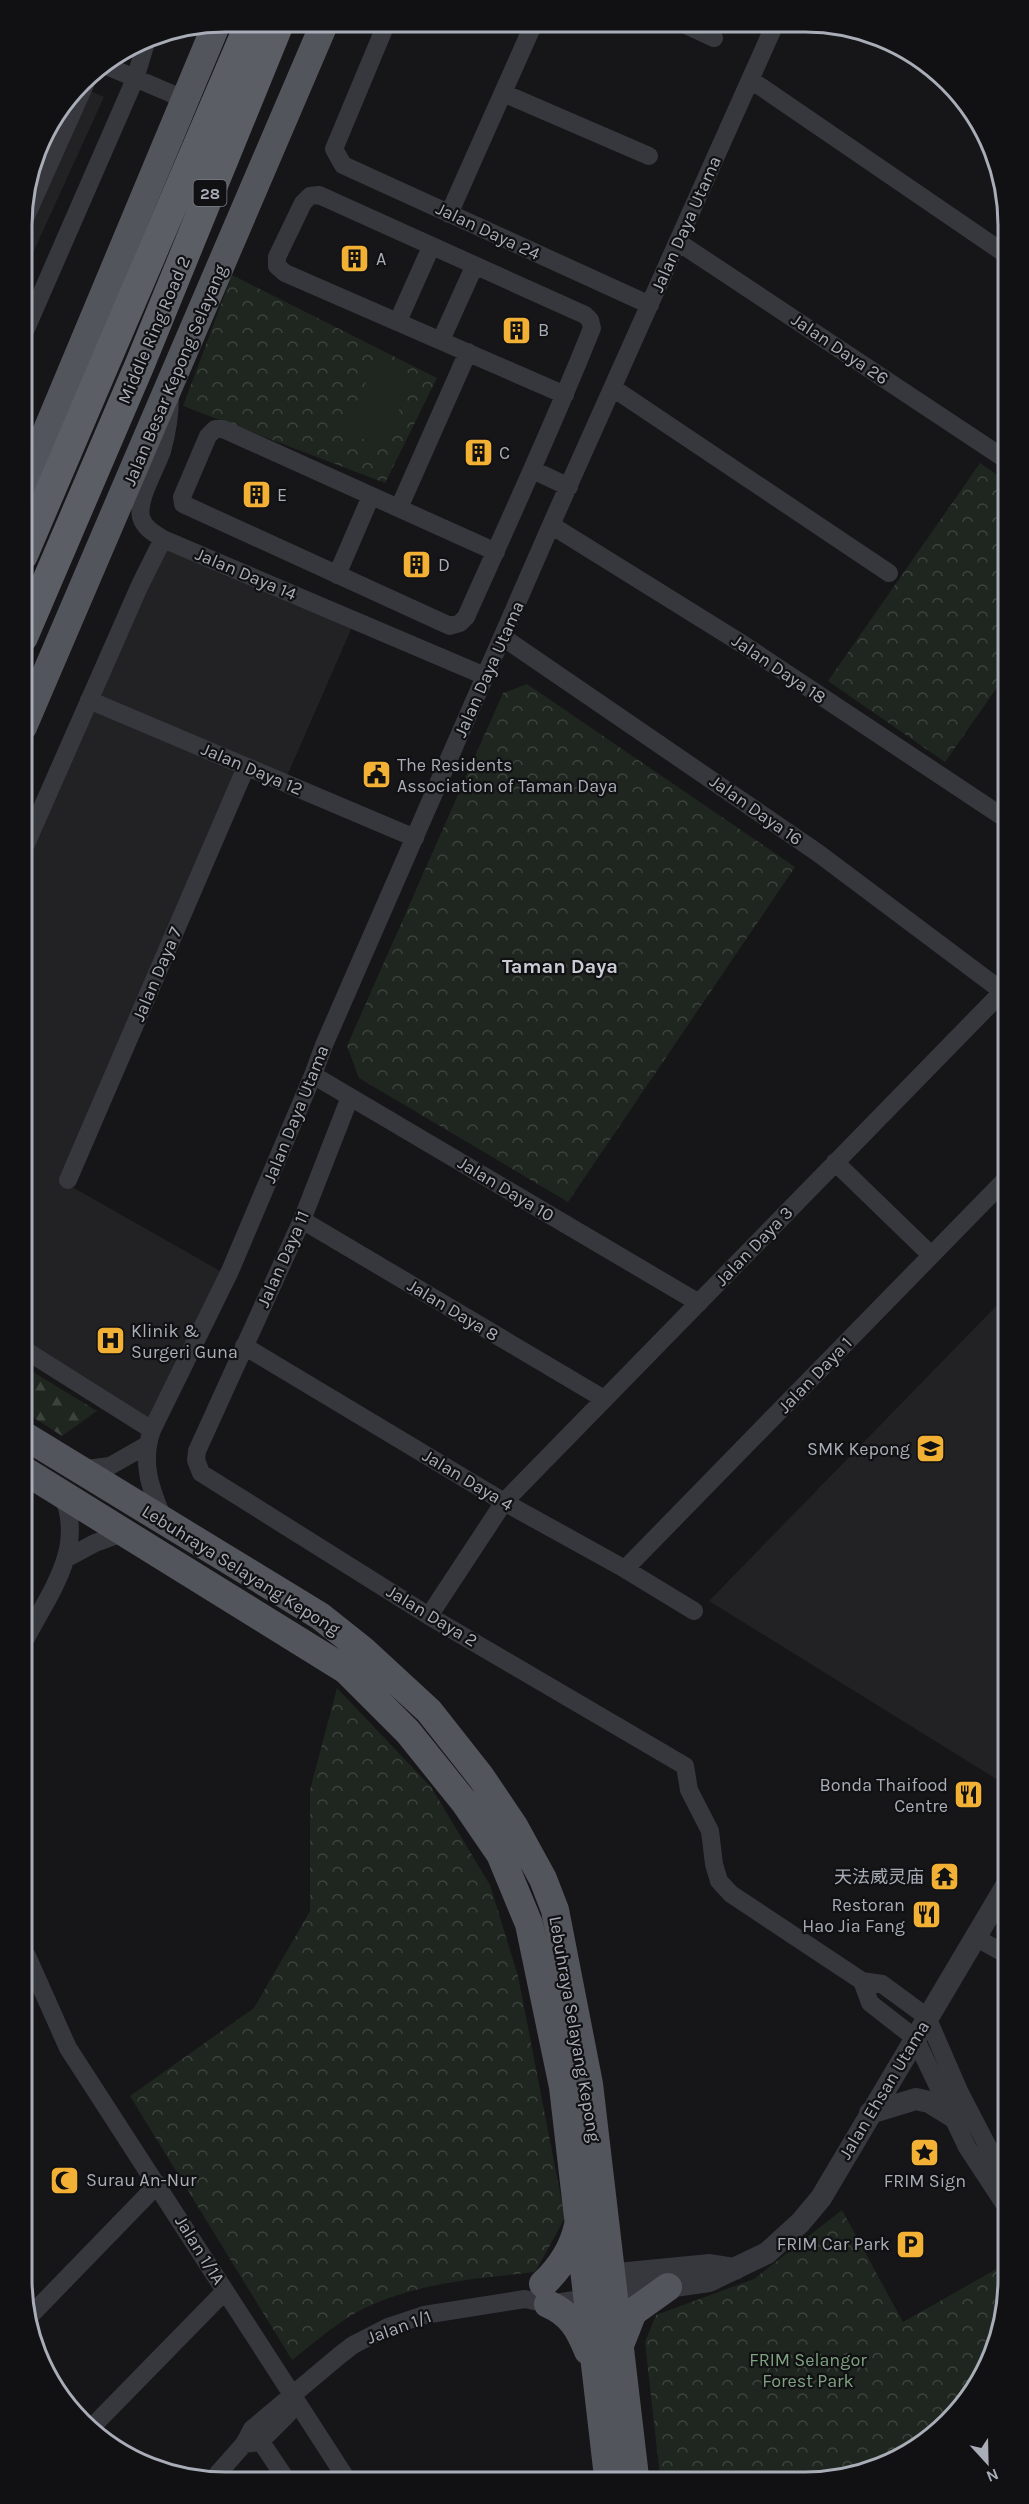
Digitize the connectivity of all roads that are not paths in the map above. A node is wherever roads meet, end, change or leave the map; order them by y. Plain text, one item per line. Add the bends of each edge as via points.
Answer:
1 (213, 32) edge
2 (246, 32) edge
3 (276, 32) edge
4 (321, 32) edge
5 (383, 32) edge
6 (530, 32) edge
7 (701, 32) edge
8 (772, 32) edge
9 (714, 38) dead end
10 (144, 49) edge
11 (111, 68) edge
12 (135, 79) junction
13 (751, 80) junction
14 (503, 93) junction
15 (184, 99) junction
16 (72, 106) edge
17 (649, 156) dead end
18 (34, 195) edge
19 (449, 214) junction
20 (678, 242) junction
21 (431, 247) junction
22 (998, 249) edge
23 (474, 267) junction
24 (32, 294) edge
25 (650, 305) junction
26 (398, 321) junction
27 (441, 340) junction
28 (468, 352) junction
29 (170, 386) junction
30 (613, 388) junction
31 (565, 395) junction
32 (998, 454) edge
33 (32, 466) edge
34 (533, 470) junction
35 (568, 487) junction
36 (371, 496) junction
37 (399, 508) junction
38 (551, 525) junction
39 (32, 532) edge
40 (163, 539) junction
41 (496, 552) junction
42 (889, 573) dead end
43 (337, 575) junction
44 (32, 616) edge
45 (504, 638) junction
46 (485, 675) junction
47 (89, 700) junction
48 (32, 706) edge
49 (246, 767) junction
50 (998, 813) edge
51 (32, 830) edge
52 (415, 838) junction
53 (998, 986) edge
54 (998, 996) edge
55 (313, 1075) junction
56 (350, 1097) junction
57 (836, 1162) junction
58 (68, 1180) dead end
59 (998, 1187) edge
60 (302, 1220) junction
61 (931, 1255) junction
62 (699, 1304) junction
63 (244, 1346) junction
64 (32, 1355) edge
65 (604, 1399) junction
66 (149, 1437) junction
67 (32, 1440) edge
68 (197, 1451) joint
69 (79, 1470) junction
70 (32, 1476) edge
71 (63, 1496) junction
72 (504, 1502) junction
73 (164, 1521) junction
74 (124, 1532) junction
75 (67, 1558) junction
76 (625, 1569) junction
77 (694, 1611) dead end
78 (429, 1616) junction
79 (32, 1626) edge
80 (997, 1900) edge
81 (975, 1937) junction
82 (997, 1950) edge
83 (32, 1967) edge
84 (862, 1981) junction
85 (927, 2017) junction
86 (915, 2038) junction
87 (870, 2113) junction
88 (955, 2118) junction
89 (997, 2160) edge
90 (997, 2182) edge
91 (158, 2184) junction
92 (992, 2185) junction
93 (997, 2193) edge
94 (579, 2220) junction
95 (735, 2269) junction
96 (599, 2286) junction
97 (668, 2287) junction
98 (225, 2291) junction
99 (539, 2296) junction
100 (34, 2311) edge
101 (620, 2347) junction
102 (596, 2373) junction
103 (291, 2396) junction
104 (95, 2423) edge
105 (252, 2438) junction
106 (220, 2472) edge
107 (280, 2472) edge
108 (342, 2472) edge
109 (607, 2472) edge
110 (634, 2472) edge

1 - 15 main road
2 - 39 highway, Middle Ring Road 2 / 28
3 - 44 highway, Middle Ring Road 2 / 28
4 - 29 main road, Jalan Besar Kepong Selayang
5 - 19 street, Jalan Daya 24 via 334,149 344,165
6 - 14 street
7 - 9 street
8 - 13 street, Jalan Daya Utama
10 - 12 street
11 - 12 street
12 - 15 street
12 - 24 street
13 - 20 street, Jalan Daya Utama
13 - 22 street
14 - 17 street
14 - 19 street
15 - 33 main road
16 - 18 street
19 - 25 street, Jalan Daya 24
20 - 25 street, Jalan Daya Utama
20 - 32 street, Jalan Daya 26
21 - 23 street
21 - 26 street
21 - 26 street via 319,195 310,196 303,203 277,258 285,273
23 - 27 street
23 - 31 street via 590,320 592,328
25 - 30 street, Jalan Daya Utama
26 - 27 street
27 - 28 street
28 - 31 street
28 - 37 street
29 - 40 street, Jalan Daya 14 via 170,421 140,506 148,530
29 - 48 main road, Jalan Besar Kepong Selayang
30 - 35 street, Jalan Daya Utama
30 - 42 street
31 - 34 street
34 - 35 street
34 - 41 street
35 - 38 street, Jalan Daya Utama
36 - 37 street
36 - 43 street
36 - 43 street via 223,429 215,429 208,436 182,497 183,504
37 - 41 street
38 - 45 street, Jalan Daya Utama
38 - 50 street, Jalan Daya 18 via 744,645
40 - 46 street, Jalan Daya 14
40 - 47 street
41 - 43 street via 466,617 450,626
45 - 46 street, Jalan Daya Utama
45 - 53 street, Jalan Daya 16 via 818,853
46 - 52 street, Jalan Daya Utama
47 - 49 street, Jalan Daya 12
47 - 51 street
49 - 52 street, Jalan Daya 12
49 - 58 street, Jalan Daya 7
52 - 55 street, Jalan Daya Utama
54 - 57 street, Jalan Daya 3
55 - 56 street, Jalan Daya 10
55 - 66 street, Jalan Daya Utama via 230,1271
56 - 60 street, Jalan Daya 11
56 - 62 street, Jalan Daya 10
57 - 61 street
57 - 62 street, Jalan Daya 3
59 - 61 street, Jalan Daya 1
60 - 63 street, Jalan Daya 11
60 - 65 street, Jalan Daya 8
61 - 76 street, Jalan Daya 1
62 - 65 street, Jalan Daya 3
63 - 68 street, Jalan Daya 11
63 - 72 street, Jalan Daya 4
64 - 66 street
65 - 72 street, Jalan Daya 3
66 - 69 street via 110,1466
66 - 73 street, Jalan Daya Utama via 148,1479
67 - 69 main road, Lebuhraya Selayang Kepong
68 - 78 street, Jalan Daya 2 via 201,1473 209,1480
69 - 73 main road, Lebuhraya Selayang Kepong
70 - 71 main road, Lebuhraya Selayang Kepong
71 - 74 main road, Lebuhraya Selayang Kepong
71 - 75 street via 71,1527
72 - 76 street, Jalan Daya 4
72 - 78 street, Jalan Daya 3
73 - 96 main road, Lebuhraya Selayang Kepong via 320,1616 364,1651 429,1711 514,1826 555,1910 589,2084
74 - 75 street
74 - 94 main road, Lebuhraya Selayang Kepong via 346,1670 408,1732 500,1854 529,1924 563,2087
75 - 79 street
76 - 77 street, Jalan Daya 4
78 - 84 street, Jalan Daya 2 via 685,1766 688,1790 710,1831 719,1881 731,1894
80 - 81 street, Jalan Ehsan Utama
81 - 82 street
81 - 85 street, Jalan Ehsan Utama
83 - 91 street, Jalan 1/1A via 68,2048
84 - 85 street via 882,1984
84 - 86 street via 870,2002
85 - 86 street, Jalan Ehsan Utama
85 - 89 street via 960,2093
86 - 87 street, Jalan Ehsan Utama
86 - 88 street
87 - 88 street via 916,2099
87 - 95 street, Jalan Ehsan Utama via 821,2198 800,2223 766,2253
88 - 92 street via 967,2146
90 - 92 street
91 - 98 street, Jalan 1/1A
91 - 100 street
92 - 93 street
94 - 96 main road, Lebuhraya Selayang Kepong
94 - 99 main road via 563,2261
95 - 96 street via 710,2265
95 - 97 street, Jalan Ehsan Utama via 709,2281
96 - 97 street, Jalan Ehsan Utama
96 - 99 street, Jalan 1/1
96 - 101 main road, Lebuhraya Selayang Kepong
96 - 102 main road, Lebuhraya Selayang Kepong
97 - 101 main road via 633,2312
98 - 103 street, Jalan 1/1A
98 - 104 street
99 - 102 main road via 560,2309 576,2326
99 - 103 street, Jalan 1/1 via 424,2315 388,2327 353,2345
101 - 110 main road, Lebuhraya Selayang Kepong
102 - 109 main road, Lebuhraya Selayang Kepong
103 - 105 street via 288,2415
103 - 108 street, Jalan 1/1A
105 - 106 street
105 - 107 street

